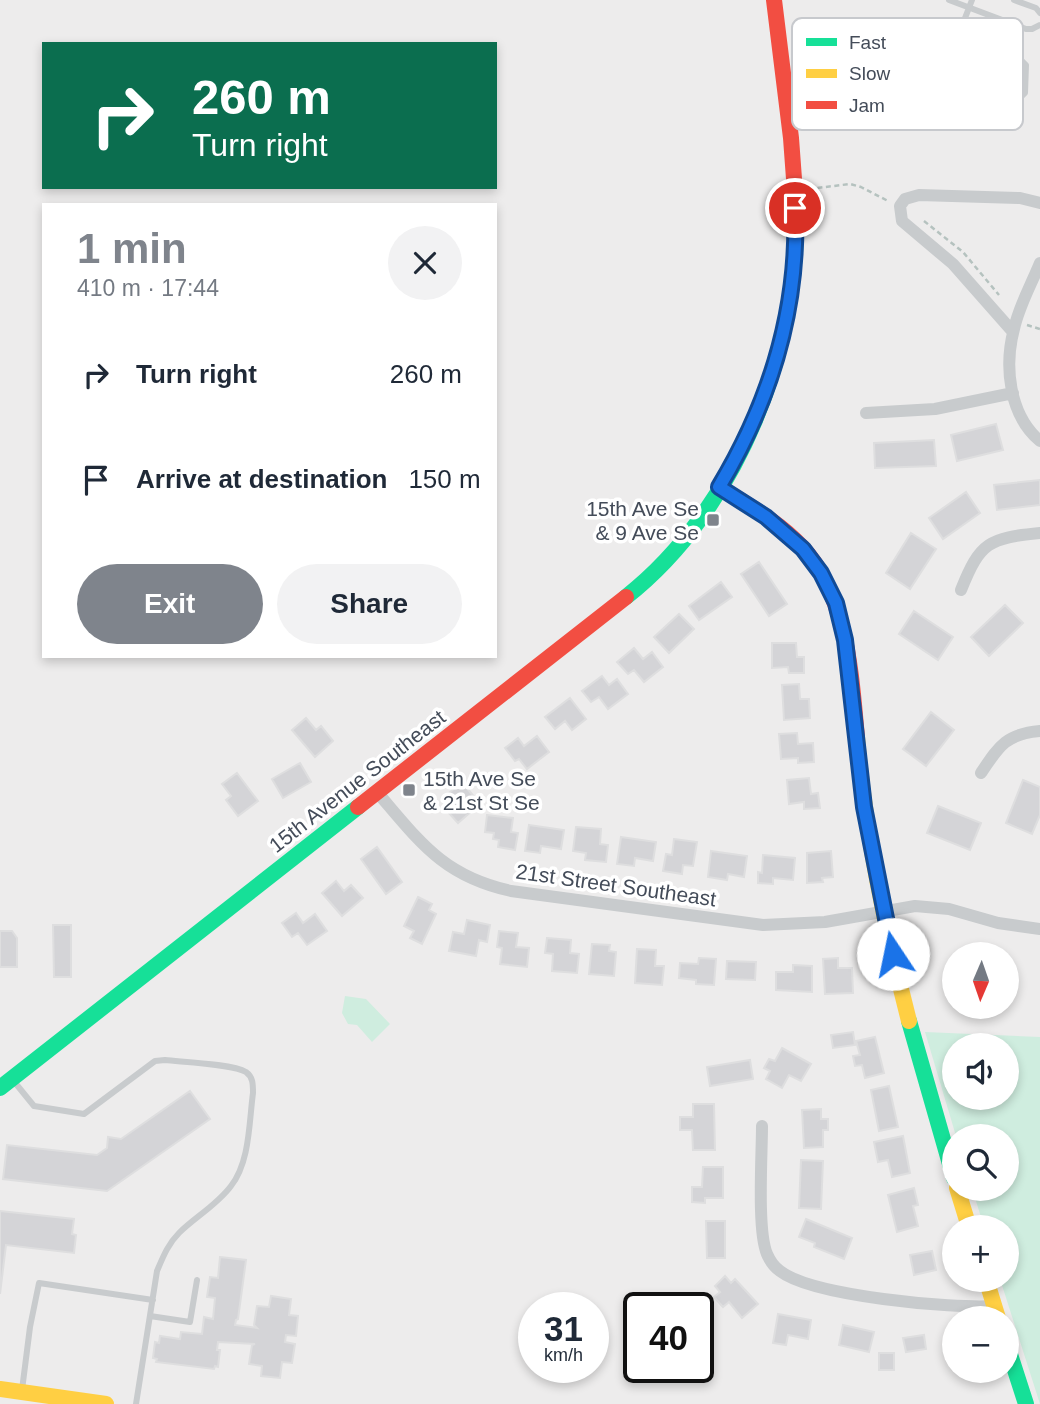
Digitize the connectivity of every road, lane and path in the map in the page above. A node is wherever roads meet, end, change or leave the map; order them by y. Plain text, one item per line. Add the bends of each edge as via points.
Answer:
1 (774, 0) edge
2 (949, 0) edge
3 (972, 0) edge
4 (1014, 0) edge
5 (969, 8) junction
6 (1040, 13) edge
7 (965, 18) edge
8 (996, 18) edge
9 (1040, 24) edge
10 (1023, 28) edge
11 (1023, 62) edge
12 (1023, 95) edge
13 (1040, 203) edge
14 (1040, 263) edge
15 (1013, 332) junction
16 (1013, 393) junction
17 (866, 413) dead end
18 (1040, 441) edge
19 (719, 487) junction
20 (1040, 533) edge
21 (961, 590) dead end
22 (1040, 731) edge
23 (981, 773) dead end
24 (377, 792) junction
25 (884, 911) junction
26 (1040, 929) edge
27 (3, 1085) edge
28 (762, 1126) dead end
29 (942, 1139) edge
30 (197, 1280) dead end
31 (153, 1300) junction
32 (965, 1306) edge
33 (150, 1316) junction
34 (1019, 1382) edge
35 (0, 1389) edge
36 (21, 1392) junction
37 (106, 1404) edge
38 (136, 1404) edge
39 (1026, 1404) edge

1 - 19 main road, 15th Avenue Southeast via 795,192 792,288 772,377
2 - 5 lane
3 - 5 lane
4 - 6 lane
5 - 7 lane
5 - 8 lane
9 - 10 lane
11 - 12 lane
13 - 15 street via 1020,198 919,195 905,199 900,206 902,221 953,264
14 - 15 street
15 - 16 street
16 - 17 street via 935,409
16 - 18 street via 1018,412
19 - 24 main road, 15th Avenue Southeast via 682,541 631,593
19 - 25 main road via 794,540 821,573 836,603 845,640 864,807
20 - 21 street via 982,548
22 - 23 street via 1024,732 1003,742
24 - 25 street, 21st Street Southeast via 434,856 489,886 763,925 805,925
24 - 27 main road, 15th Avenue Southeast
25 - 26 street, 21st Street Southeast via 934,907
25 - 29 main road via 912,1042
27 - 31 lane via 34,1106 84,1114 155,1061 235,1068 253,1081 242,1166 218,1201 166,1250
28 - 32 street via 762,1240 780,1272 849,1293
30 - 33 lane via 190,1322
31 - 33 lane
31 - 36 lane via 39,1283
33 - 38 lane
34 - 39 main road
35 - 36 main road
36 - 37 main road

